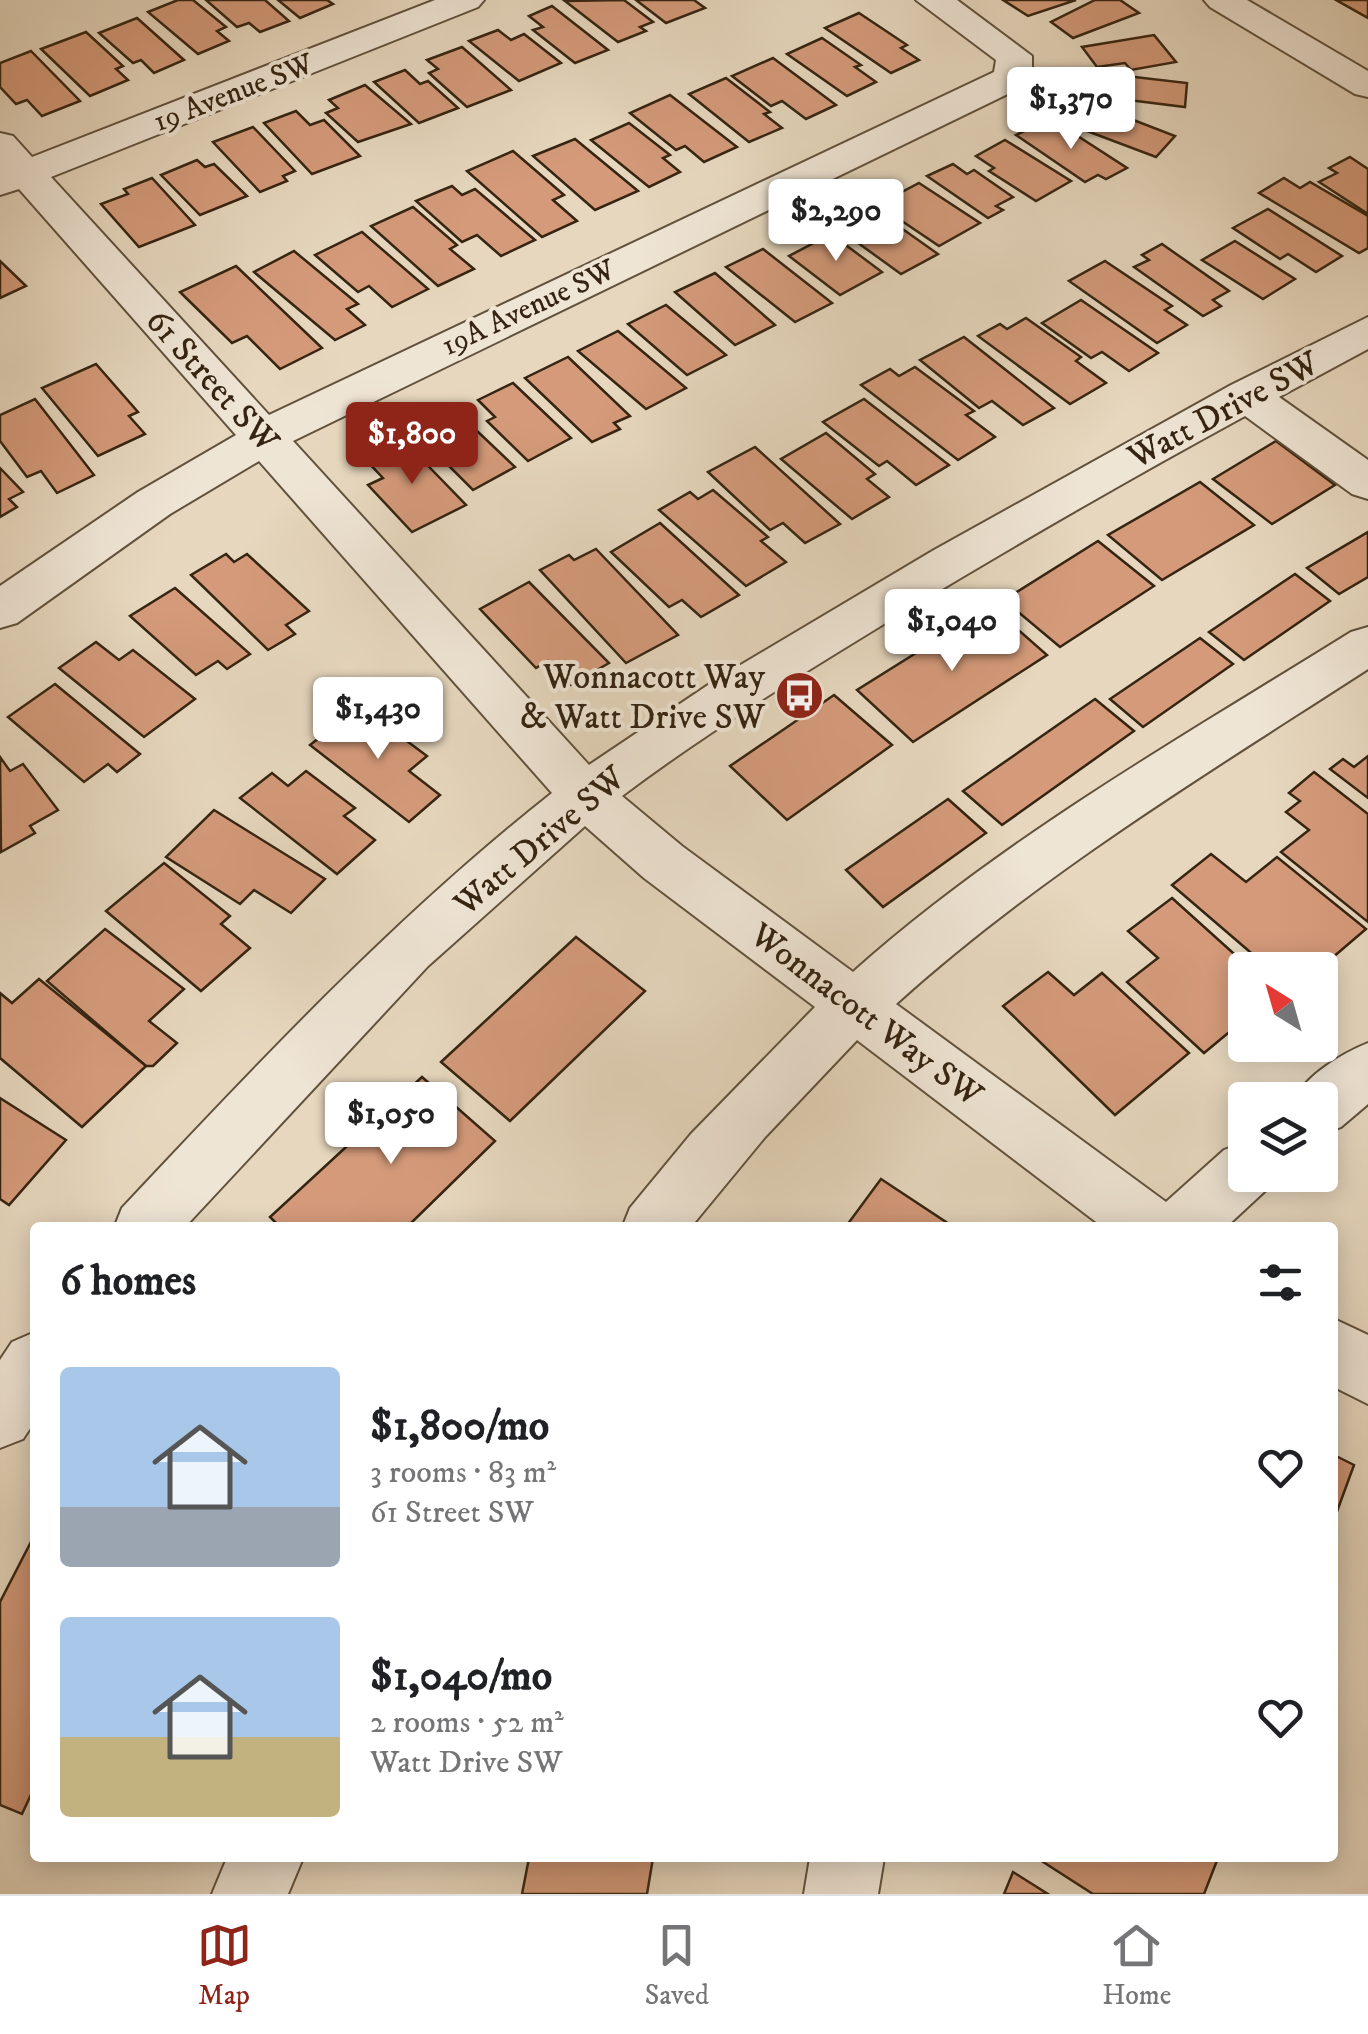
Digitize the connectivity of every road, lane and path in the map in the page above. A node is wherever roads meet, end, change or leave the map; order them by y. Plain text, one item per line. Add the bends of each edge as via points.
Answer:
1 (466, 0) edge
2 (934, 0) edge
3 (1222, 0) edge
4 (1368, 86) edge
5 (9, 167) edge
6 (1368, 330) edge
7 (1246, 395) junction
8 (263, 437) junction
9 (1368, 483) edge
10 (0, 610) edge
11 (1368, 645) edge
12 (585, 796) junction
13 (854, 1005) junction
14 (1368, 1069) edge
15 (1338, 1093) edge
16 (1228, 1185) edge
17 (150, 1222) edge
18 (657, 1222) edge
19 (1145, 1222) edge
20 (1188, 1222) edge
21 (1338, 1353) edge
22 (30, 1371) edge
23 (1368, 1372) edge
24 (0, 1416) edge
25 (264, 1862) edge
26 (846, 1862) edge
27 (249, 1894) edge
28 (841, 1894) edge

1 - 5 street, 19 Avenue SW
2 - 8 street, 19A Avenue SW via 994,39 1016,64 1007,80
3 - 4 street
5 - 8 street, 61 Street SW
6 - 7 street, Watt Drive SW
7 - 9 street
7 - 12 street, Watt Drive SW via 788,659
8 - 10 street, 19A Avenue SW
8 - 12 street, 61 Street SW
11 - 13 street via 1080,829
12 - 13 street, Wonnacott Way SW
12 - 17 street, Watt Drive SW via 321,1038
13 - 18 street via 698,1168
13 - 19 street, Wonnacott Way SW
14 - 15 street
16 - 20 street
21 - 23 street
22 - 24 street
25 - 27 street
26 - 28 street

